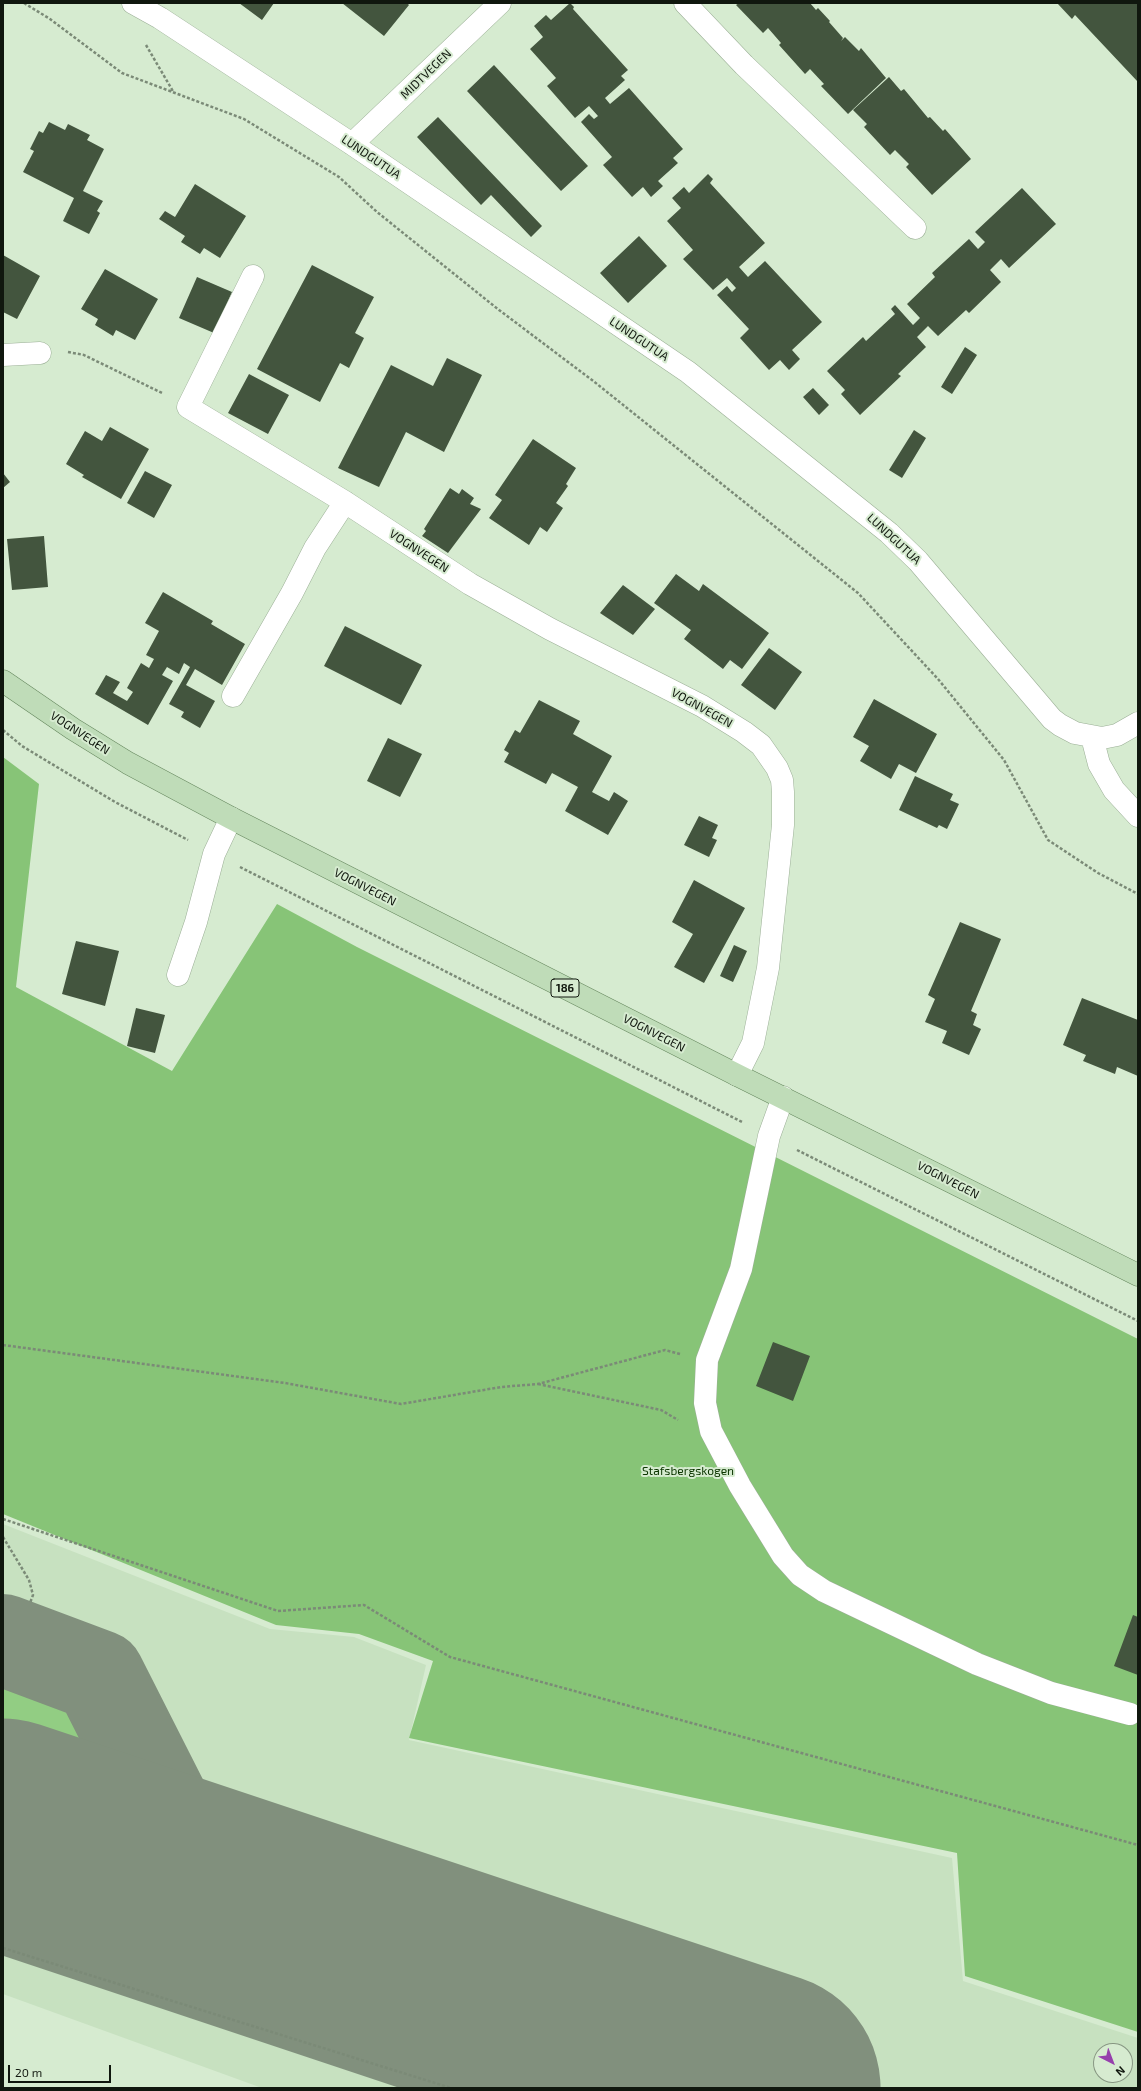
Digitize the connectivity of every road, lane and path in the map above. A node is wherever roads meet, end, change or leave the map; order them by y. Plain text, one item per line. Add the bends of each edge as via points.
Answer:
1 (24, 3) edge
2 (133, 3) edge
3 (500, 3) edge
4 (685, 3) edge
5 (352, 144) junction
6 (915, 228) dead end
7 (253, 276) dead end
8 (40, 353) joint
9 (3, 355) edge
10 (188, 407) junction
11 (345, 502) junction
12 (3, 681) edge
13 (233, 696) dead end
14 (1138, 723) edge
15 (3, 730) edge
16 (1092, 737) junction
17 (1138, 816) edge
18 (231, 818) junction
19 (214, 854) junction
20 (1138, 894) edge
21 (178, 975) dead end
22 (737, 1075) junction
23 (783, 1097) junction
24 (769, 1136) junction
25 (1138, 1275) edge
26 (1138, 1321) edge
27 (3, 1345) edge
28 (707, 1360) junction
29 (538, 1384) junction
30 (710, 1432) junction
31 (3, 1519) edge
32 (3, 1537) edge
33 (30, 1603) dead end
34 (1130, 1714) dead end
35 (1138, 1845) edge
36 (3, 1948) edge
37 (451, 2088) edge

1 - 20 path via 50,19 122,73 244,120 338,177 376,212 858,593 938,679 1004,760 1048,840
2 - 5 street, LUNDGUTUA via 160,18
3 - 5 street, MIDTVEGEN
4 - 6 street via 744,65
5 - 16 street, LUNDGUTUA via 688,372 859,507 918,561 1052,719 1075,733
7 - 10 street
8 - 9 street
8 - 10 path via 62,351 84,355 143,382
10 - 11 street, VOGNVEGEN
11 - 13 street via 315,548
11 - 22 street, VOGNVEGEN via 470,584 550,629 702,706 744,732 761,745 771,757 782,780 783,825 770,952 753,1043
12 - 18 main road, VOGNVEGEN / 186 via 72,729 128,763
14 - 16 street, LUNDGUTUA via 1116,735
15 - 19 path via 22,746 115,802
16 - 17 street via 1099,764 1114,790
18 - 19 street
18 - 22 main road, VOGNVEGEN / 186
19 - 21 street via 196,922
19 - 24 path
22 - 23 main road, VOGNVEGEN / 186
23 - 24 street
23 - 25 main road, VOGNVEGEN / 186
24 - 26 path
24 - 28 street via 741,1269
27 - 29 path via 285,1383 401,1404 500,1387
28 - 29 path via 665,1350
28 - 30 street via 705,1403
29 - 30 path via 661,1410 700,1432
30 - 34 street via 783,1556 800,1575 818,1587 977,1664 1051,1693
31 - 35 path via 278,1610 364,1605 450,1657
32 - 33 path via 29,1580 33,1595
36 - 37 path

